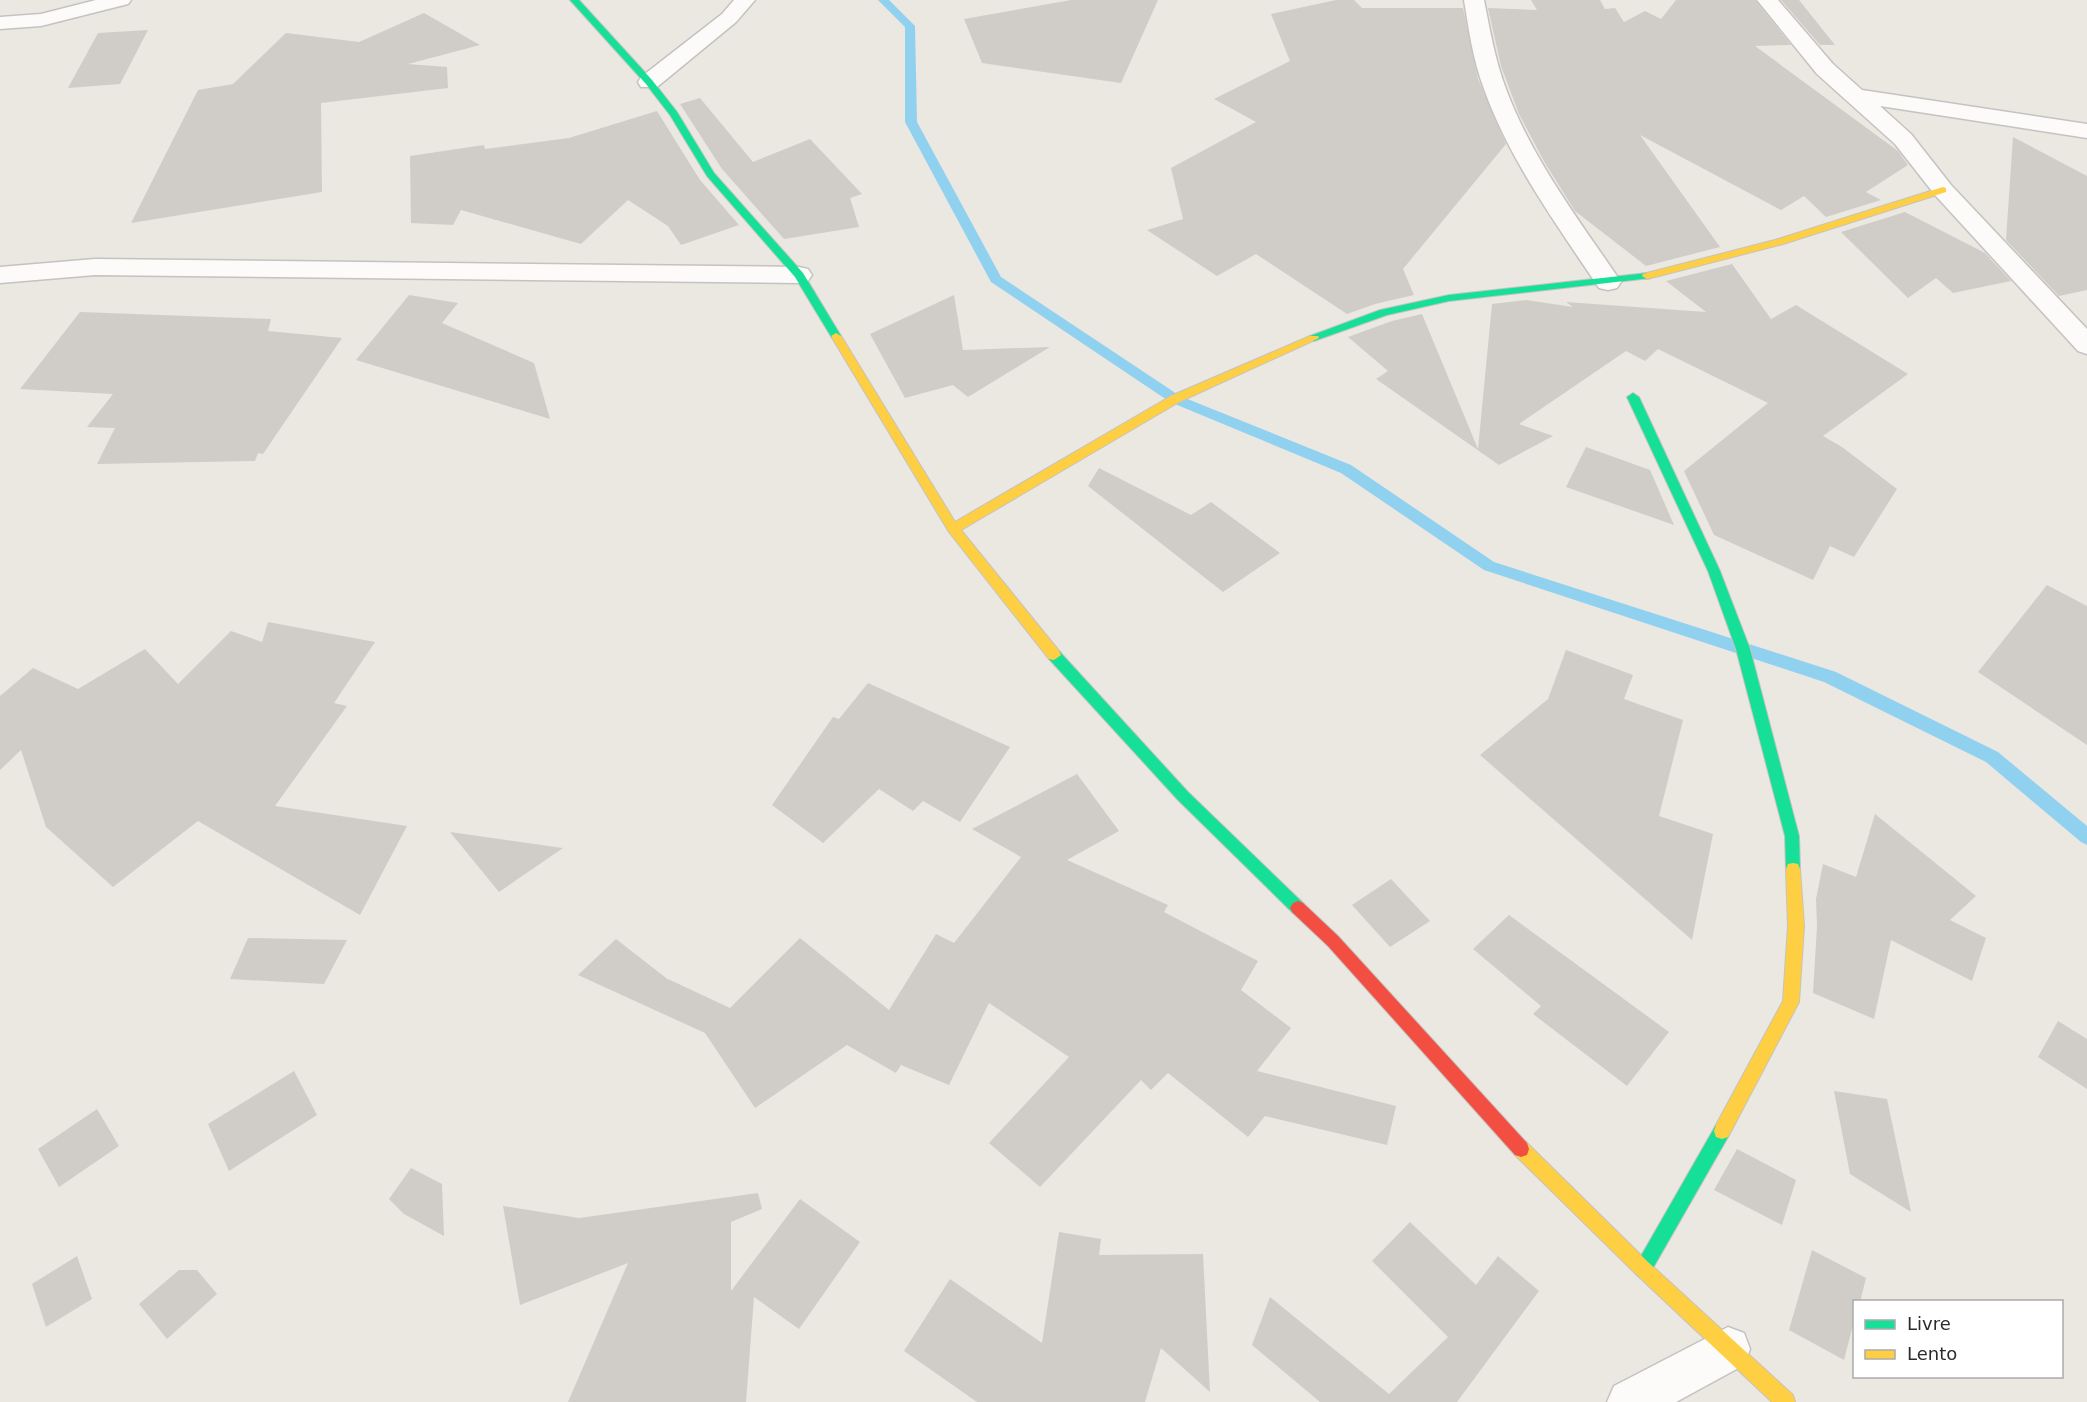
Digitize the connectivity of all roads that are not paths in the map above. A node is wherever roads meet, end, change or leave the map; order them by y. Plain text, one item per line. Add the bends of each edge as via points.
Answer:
1 (121, 0) edge
2 (574, 0) edge
3 (745, 0) edge
4 (1474, 0) edge
5 (1767, 0) edge
6 (0, 23) edge
7 (649, 82) junction
8 (1855, 96) junction
9 (2087, 131) edge
10 (1943, 190) junction
11 (0, 275) edge
12 (799, 275) junction
13 (1608, 282) junction
14 (2087, 345) edge
15 (1633, 397) dead end
16 (953, 529) junction
17 (1643, 1269) junction
18 (1728, 1349) junction
19 (1629, 1402) edge
20 (1786, 1402) edge

1 - 6 street via 41,20
2 - 7 street
3 - 7 street via 729,18
4 - 13 street via 1485,58 1500,100 1534,170
5 - 8 street via 1825,69
7 - 12 street via 674,114 710,174
8 - 9 street
8 - 10 street via 1903,140
10 - 13 street via 1779,242 1634,279
10 - 14 street
11 - 12 street via 95,267
12 - 16 street
13 - 16 street via 1438,301 1384,312 1306,340 1175,399
15 - 17 street via 1714,571 1743,649 1792,836 1796,926 1791,1002
16 - 17 street via 1057,658 1184,795 1334,941 1498,1126
17 - 18 street
18 - 19 street
18 - 20 street

